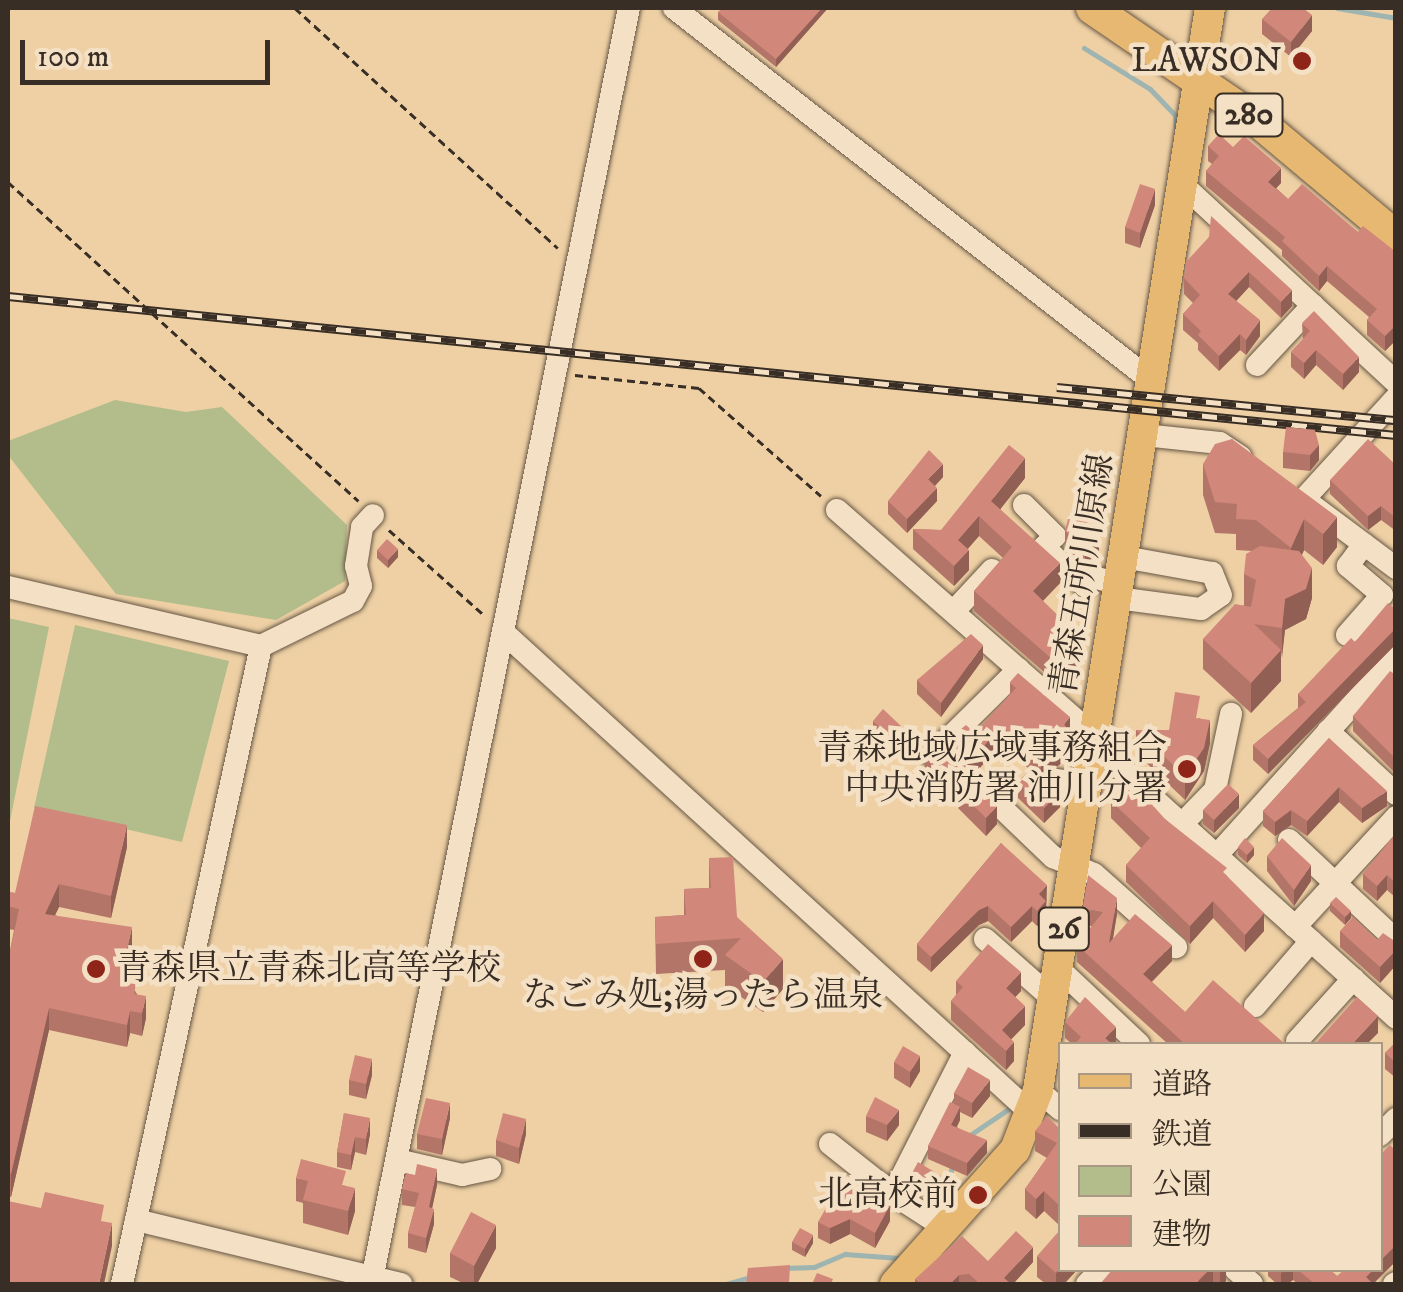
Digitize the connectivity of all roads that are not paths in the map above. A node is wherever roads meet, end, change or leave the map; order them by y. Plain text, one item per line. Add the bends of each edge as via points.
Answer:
1 (628, 8) edge
2 (674, 8) edge
3 (1092, 8) edge
4 (1210, 8) edge
5 (1200, 78) junction
6 (1184, 186) junction
7 (1396, 236) edge
8 (1313, 304) junction
9 (1257, 365) dead end
10 (1153, 382) junction
11 (1396, 382) edge
12 (1396, 398) edge
13 (1144, 435) junction
14 (1304, 499) junction
15 (1024, 506) dead end
16 (836, 510) road end
17 (373, 515) road end
18 (1364, 544) junction
19 (1396, 568) edge
20 (992, 570) edge
21 (1120, 580) junction
22 (8, 586) edge
23 (954, 611) junction
24 (503, 632) junction
25 (1347, 635) edge
26 (260, 646) junction
27 (1396, 656) edge
28 (1019, 669) junction
29 (1231, 714) dead end
30 (1328, 731) junction
31 (1094, 740) junction
32 (932, 755) edge
33 (982, 788) edge
34 (1396, 794) edge
35 (1396, 817) edge
36 (1182, 824) junction
37 (1289, 840) edge
38 (1217, 855) junction
39 (1073, 864) junction
40 (1335, 884) junction
41 (1303, 934) junction
42 (985, 939) dead end
43 (1396, 940) edge
44 (1176, 948) edge
45 (1058, 968) junction
46 (1353, 980) junction
47 (1053, 999) junction
48 (1255, 1006) dead end
49 (1396, 1018) edge
50 (1298, 1041) dead end
51 (1137, 1042) edge
52 (965, 1052) junction
53 (1043, 1104) edge
54 (830, 1144) dead end
55 (397, 1160) junction
56 (490, 1168) dead end
57 (893, 1194) junction
58 (136, 1220) junction
59 (947, 1229) junction
60 (372, 1280) edge
61 (122, 1284) edge
62 (401, 1284) edge
63 (895, 1284) edge

1 - 24 street
2 - 10 street
3 - 5 highway, 280
4 - 5 main road, 青森五所川原線 / 26
5 - 6 main road, 青森五所川原線 / 26
5 - 7 highway, 280
6 - 8 street
6 - 10 main road, 青森五所川原線 / 26
8 - 9 street
8 - 11 street
10 - 13 main road, 青森五所川原線 / 26
12 - 14 street
13 - 14 street via 1220,443
13 - 21 main road, 青森五所川原線 / 26
14 - 18 street
15 - 21 street via 1055,536 1044,547 1085,586 1093,578
16 - 23 street
17 - 26 street via 362,528 356,566 361,586 353,601
18 - 19 street
18 - 25 street via 1348,566 1382,596
20 - 23 street
21 - 31 main road, 青森五所川原線 / 26
22 - 26 street
23 - 28 street
24 - 52 street
24 - 55 street
26 - 58 street
27 - 30 street
28 - 31 street
28 - 32 street
29 - 36 street via 1215,790
30 - 34 street
30 - 38 street
31 - 36 street
31 - 39 main road, 青森五所川原線 / 26 via 1071,782
33 - 39 street via 1053,857
35 - 40 street
36 - 38 street
37 - 40 street
38 - 41 street
39 - 44 street
39 - 45 main road, 青森五所川原線 / 26
40 - 41 street
40 - 43 street
41 - 46 street
41 - 48 street
42 - 47 street
45 - 47 main road, 青森五所川原線 / 26
45 - 51 street
46 - 49 street
46 - 50 street
47 - 53 main road, 青森五所川原線 / 26
52 - 53 street
52 - 57 street
53 - 59 main road, 青森五所川原線 / 26 via 1016,1150
54 - 57 street
55 - 56 street via 462,1175
55 - 60 street
57 - 59 street
58 - 60 street
58 - 61 street
59 - 63 main road, 青森五所川原線 / 26
60 - 62 street

